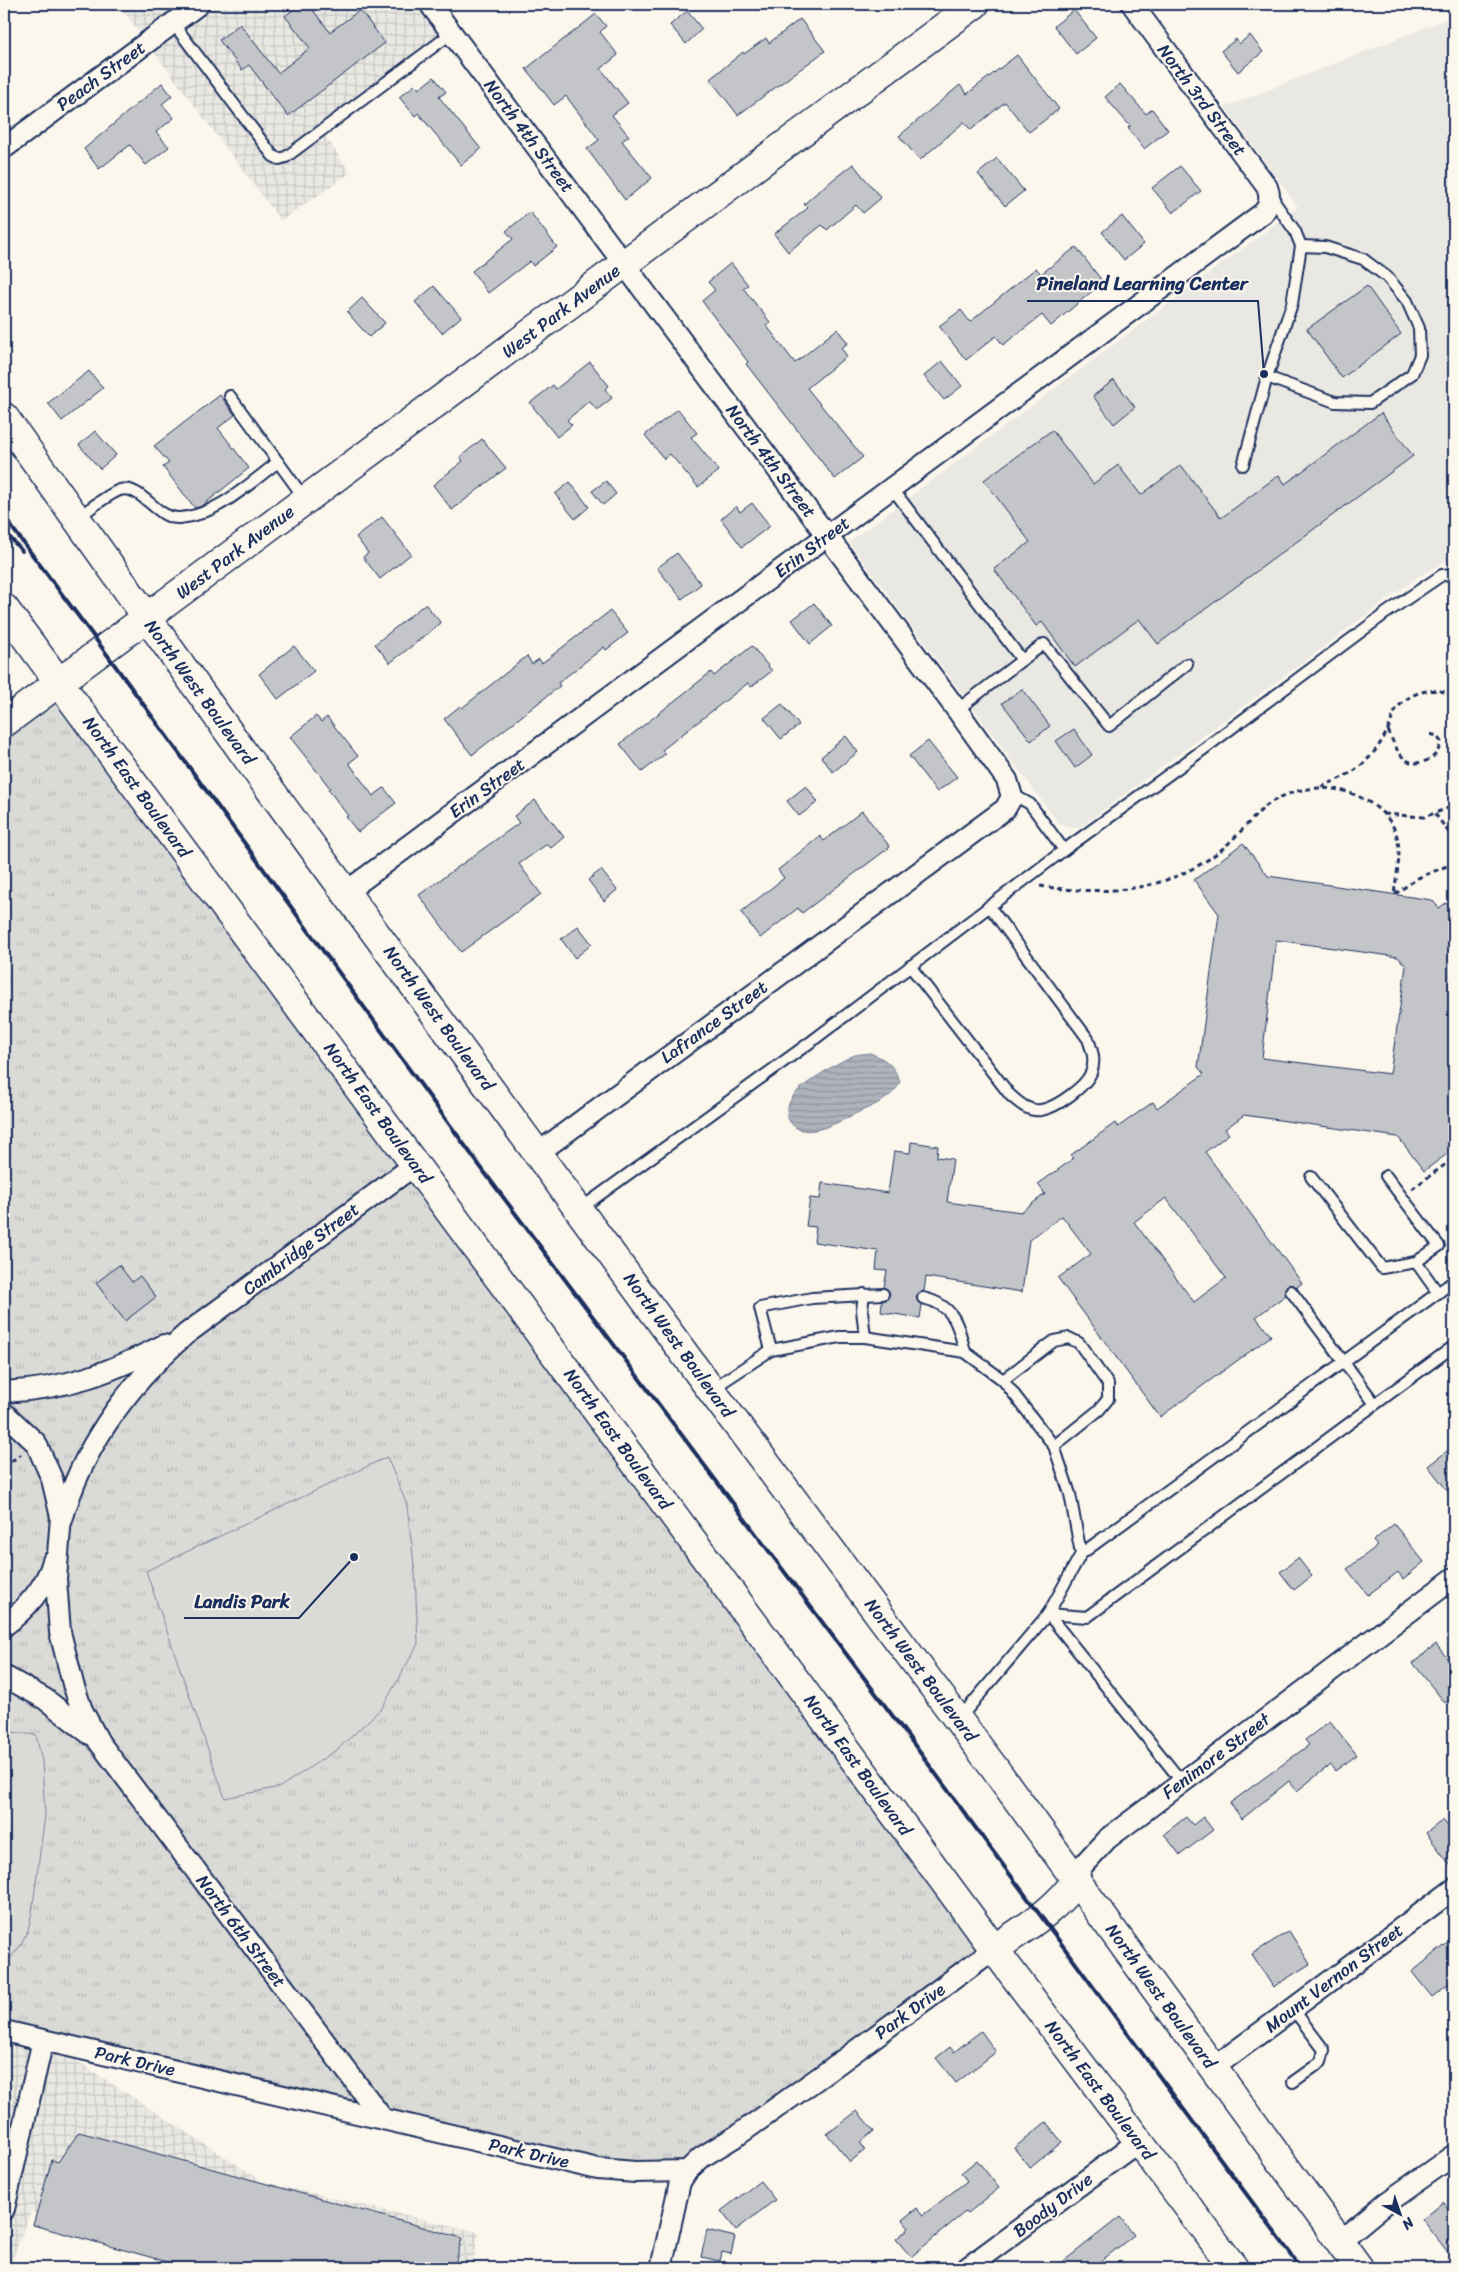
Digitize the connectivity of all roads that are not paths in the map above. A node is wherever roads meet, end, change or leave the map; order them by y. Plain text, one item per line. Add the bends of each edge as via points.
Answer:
1 (199, 4) edge
2 (430, 4) edge
3 (975, 4) edge
4 (1132, 4) edge
5 (173, 23) junction
6 (452, 33) junction
7 (4, 148) edge
8 (1270, 196) junction
9 (1302, 246) junction
10 (625, 264) junction
11 (1267, 377) junction
12 (230, 396) dead end
13 (4, 417) edge
14 (278, 462) junction
15 (1243, 465) dead end
16 (892, 488) junction
17 (306, 499) junction
18 (76, 518) junction
19 (827, 536) junction
20 (1454, 574) edge
21 (4, 608) edge
22 (147, 617) junction
23 (1022, 660) junction
24 (1187, 664) dead end
25 (59, 681) junction
26 (957, 710) junction
27 (4, 723) edge
28 (1012, 794) junction
29 (1064, 850) junction
30 (346, 892) junction
31 (989, 906) junction
32 (910, 966) junction
33 (538, 1153) junction
34 (416, 1164) junction
35 (1386, 1176) dead end
36 (1312, 1177) dead end
37 (579, 1209) junction
38 (1416, 1262) junction
39 (1454, 1281) edge
40 (1291, 1291) dead end
41 (1438, 1293) junction
42 (864, 1294) junction
43 (884, 1294) dead end
44 (923, 1298) dead end
45 (186, 1334) junction
46 (865, 1337) junction
47 (1454, 1346) edge
48 (771, 1350) junction
49 (965, 1352) junction
50 (1344, 1361) junction
51 (1003, 1380) junction
52 (711, 1390) junction
53 (4, 1392) edge
54 (1375, 1404) junction
55 (4, 1413) edge
56 (1054, 1446) junction
57 (60, 1533) junction
58 (1081, 1554) junction
59 (1454, 1578) edge
60 (1048, 1614) junction
61 (4, 1626) edge
62 (4, 1676) edge
63 (959, 1720) junction
64 (99, 1742) junction
65 (1182, 1782) junction
66 (1076, 1880) junction
67 (1454, 1889) edge
68 (994, 1949) junction
69 (1293, 2009) junction
70 (4, 2031) edge
71 (43, 2040) junction
72 (1213, 2068) junction
73 (1293, 2082) dead end
74 (383, 2119) junction
75 (1138, 2141) junction
76 (1454, 2155) edge
77 (686, 2171) junction
78 (4, 2209) edge
79 (1340, 2242) junction
80 (661, 2268) edge
81 (967, 2268) edge
82 (1234, 2268) edge
83 (1359, 2268) edge

1 - 5 street, Peach Street
2 - 6 street, North 4th Street
3 - 10 main road, West Park Avenue
4 - 8 street, North 3rd Street via 1267,187
5 - 6 lane via 278,160 286,158
5 - 7 street, Peach Street
6 - 10 street, North 4th Street
8 - 9 lane via 1295,230
8 - 16 street, Erin Street via 1269,205 1263,213
9 - 11 lane via 1292,304
9 - 11 lane via 1326,247 1364,259 1387,277 1407,300 1419,328 1420,355 1412,374 1370,403 1335,402
10 - 17 main road, West Park Avenue
10 - 19 street, North 4th Street
11 - 15 lane
12 - 14 lane
13 - 18 main road, North West Boulevard
14 - 17 lane
14 - 18 lane via 229,499 194,515 178,519 164,514 129,489 118,490
16 - 19 street, Erin Street
16 - 23 lane
17 - 22 main road, West Park Avenue
18 - 22 main road, North West Boulevard
19 - 26 street, North 4th Street
19 - 30 street, Erin Street
20 - 29 lane via 1442,574 1386,613
21 - 25 main road, North East Boulevard
22 - 25 main road, West Park Avenue
22 - 30 main road, North West Boulevard
23 - 24 lane via 1044,644 1109,726
23 - 26 lane
25 - 27 main road, West Park Avenue
25 - 34 main road, North East Boulevard
26 - 28 street, North 4th Street via 1007,780
28 - 29 lane via 1030,804
28 - 33 street, Lafrance Street via 1005,809
29 - 31 lane
30 - 33 main road, North West Boulevard
31 - 32 lane
31 - 32 lane via 1088,1038 1094,1054 1090,1073 1076,1091 1057,1104 1040,1110 1024,1107 1002,1085
32 - 37 lane
33 - 37 main road, North West Boulevard
34 - 45 street, Cambridge Street
34 - 68 main road, North East Boulevard
35 - 38 lane via 1439,1246
36 - 38 lane via 1382,1268
37 - 52 main road, North West Boulevard
38 - 41 lane
39 - 41 lane
40 - 50 lane
41 - 50 lane
42 - 43 lane
42 - 46 lane
42 - 48 lane via 812,1298 760,1308
44 - 49 lane via 936,1301 954,1317
45 - 53 street, Cambridge Street via 94,1377 44,1389
45 - 57 street, Cambridge Street via 141,1376 118,1405 74,1482
46 - 48 lane via 840,1337
46 - 49 lane
47 - 54 lane
48 - 52 lane
49 - 51 lane
50 - 54 lane
50 - 58 lane
51 - 56 lane
51 - 56 lane via 1054,1341 1070,1338 1079,1343 1108,1384 1108,1400
52 - 63 main road, North West Boulevard
54 - 60 lane via 1087,1617
55 - 57 street, North 6th Street via 36,1443 52,1479 61,1517
56 - 58 lane via 1070,1494
57 - 61 street, Cambridge Street via 52,1567 43,1584 24,1609
57 - 64 street, North 6th Street via 56,1579 60,1632 76,1692
58 - 60 lane
59 - 65 street, Fenimore Street
60 - 63 lane
60 - 65 lane
62 - 64 street, North 6th Street via 45,1699
63 - 66 main road, North West Boulevard
64 - 74 street, North 6th Street
65 - 66 street, Fenimore Street via 1107,1838
66 - 68 main road, Fenimore Street via 1068,1893 1053,1906
66 - 72 main road, North West Boulevard
67 - 69 street, Mount Vernon Street
68 - 75 main road, North East Boulevard
68 - 77 street, Park Drive
69 - 72 street, Mount Vernon Street
69 - 73 lane via 1324,2050 1322,2062
70 - 71 street, Park Drive
71 - 74 street, Park Drive
71 - 78 street
72 - 79 main road, North West Boulevard
74 - 77 street, Park Drive via 598,2168 635,2172
75 - 81 street, Boody Drive
75 - 82 main road, North East Boulevard
76 - 79 street via 1386,2203
77 - 80 street via 680,2182
79 - 83 main road, North West Boulevard

